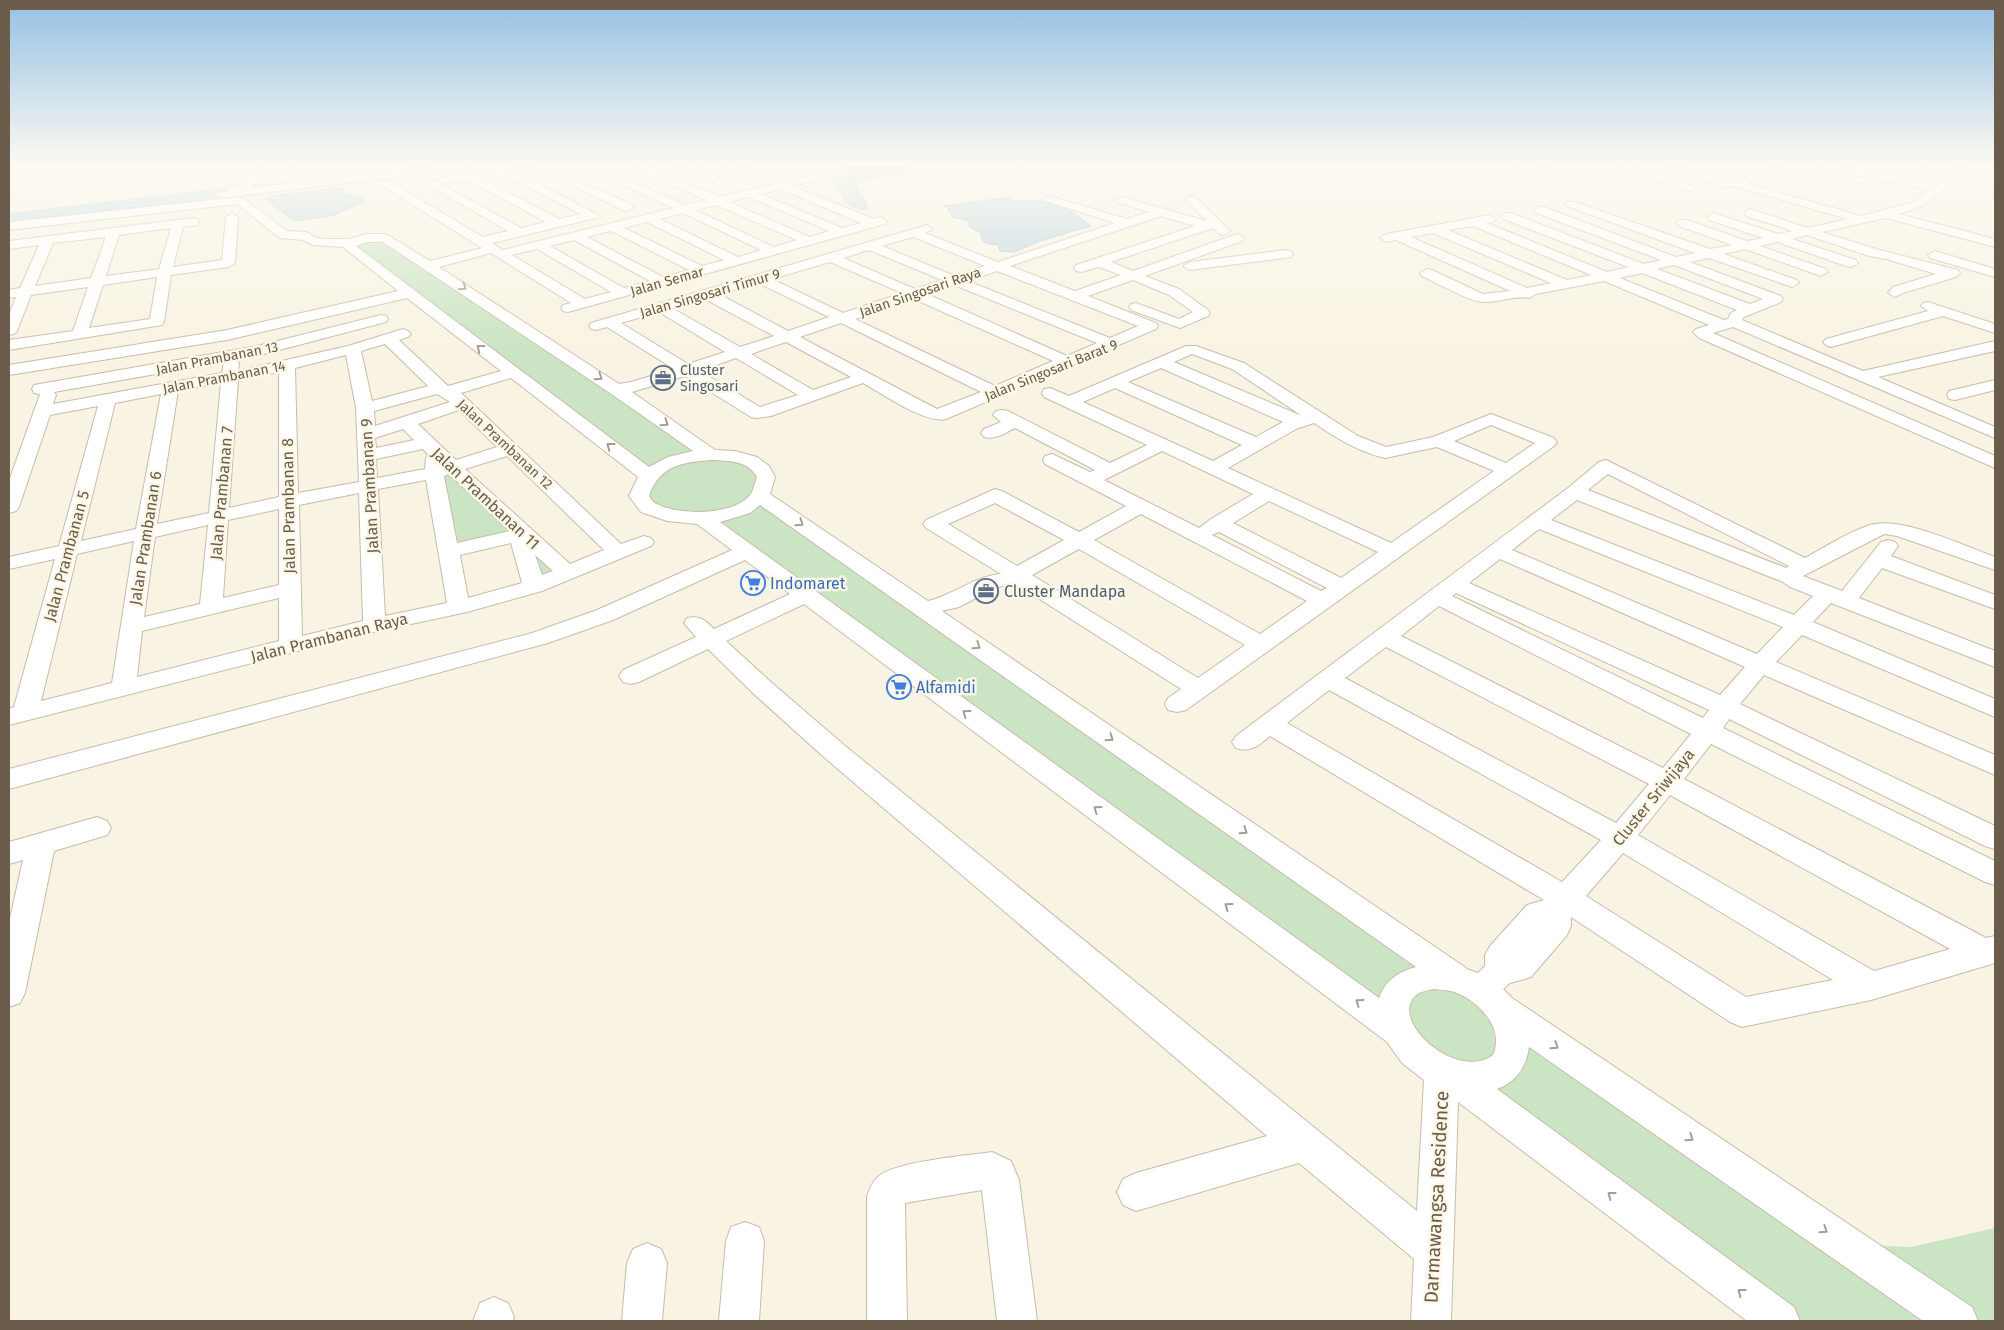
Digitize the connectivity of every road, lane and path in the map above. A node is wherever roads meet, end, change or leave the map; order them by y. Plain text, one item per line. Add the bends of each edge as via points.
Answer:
1 (145, 228) edge
2 (177, 228) edge
3 (230, 228) edge
4 (275, 228) edge
5 (458, 228) edge
6 (511, 228) edge
7 (536, 228) edge
8 (609, 228) edge
9 (615, 228) edge
10 (669, 228) edge
11 (725, 228) edge
12 (779, 228) edge
13 (832, 228) edge
14 (855, 228) edge
15 (931, 228) edge
16 (1112, 228) edge
17 (1198, 228) edge
18 (1218, 228) edge
19 (1439, 228) edge
20 (1489, 228) edge
21 (1538, 228) edge
22 (1588, 228) edge
23 (1640, 228) edge
24 (1694, 228) edge
25 (1746, 228) edge
26 (1798, 228) edge
27 (1828, 228) edge
28 (1844, 228) edge
29 (1939, 228) edge
30 (1434, 229) junction
31 (1645, 230) junction
32 (114, 232) junction
33 (519, 232) junction
34 (841, 232) junction
35 (1811, 232) junction
36 (1856, 232) dead end
37 (913, 233) junction
38 (576, 236) junction
39 (1611, 237) junction
40 (1779, 239) junction
41 (48, 240) junction
42 (809, 241) junction
43 (1885, 241) dead end
44 (350, 243) junction
45 (1995, 243) edge
46 (9, 244) edge
47 (1248, 244) junction
48 (539, 245) junction
49 (1742, 245) junction
50 (870, 246) junction
51 (490, 248) junction
52 (773, 251) junction
53 (1709, 253) junction
54 (1874, 253) junction
55 (1286, 254) dead end
56 (1270, 256) junction
57 (831, 257) junction
58 (1995, 259) edge
59 (1238, 260) junction
60 (1675, 260) junction
61 (736, 261) junction
62 (1012, 261) junction
63 (1099, 262) junction
64 (428, 263) junction
65 (1184, 263) junction
66 (1851, 263) junction
67 (998, 266) junction
68 (1971, 266) junction
69 (1081, 268) dead end
70 (1639, 268) junction
71 (701, 271) junction
72 (165, 272) junction
73 (780, 272) junction
74 (1821, 272) junction
75 (1426, 273) dead end
76 (1995, 273) edge
77 (1140, 274) junction
78 (1951, 274) junction
79 (1608, 276) junction
80 (759, 278) junction
81 (954, 280) junction
82 (97, 281) junction
83 (798, 281) dead end
84 (662, 282) junction
85 (1792, 283) junction
86 (1565, 284) junction
87 (26, 291) junction
88 (1092, 291) junction
89 (408, 292) junction
90 (1525, 292) junction
91 (623, 293) junction
92 (1763, 293) junction
93 (9, 294) edge
94 (707, 294) junction
95 (913, 294) junction
96 (1589, 294) dead end
97 (1076, 296) junction
98 (1549, 303) dead end
99 (583, 304) junction
100 (660, 307) junction
101 (568, 308) dead end
102 (842, 310) junction
103 (1750, 310) junction
104 (861, 311) junction
105 (1944, 311) junction
106 (382, 319) dead end
107 (1965, 319) junction
108 (1728, 324) junction
109 (1935, 328) dead end
110 (1995, 329) edge
111 (9, 331) edge
112 (79, 334) junction
113 (396, 337) joint
114 (785, 337) junction
115 (1831, 342) dead end
116 (1112, 344) junction
117 (9, 345) edge
118 (1995, 346) edge
119 (353, 349) junction
120 (737, 352) junction
121 (951, 354) dead end
122 (231, 357) junction
123 (1068, 362) junction
124 (1160, 362) junction
125 (287, 366) junction
126 (9, 369) edge
127 (683, 371) junction
128 (515, 375) junction
129 (996, 376) dead end
130 (1862, 376) junction
131 (231, 377) junction
132 (864, 378) junction
133 (1114, 382) junction
134 (1014, 384) junction
135 (1995, 384) edge
136 (170, 388) junction
137 (627, 390) junction
138 (1897, 391) junction
139 (995, 392) junction
140 (1050, 393) dead end
141 (450, 395) junction
142 (1955, 395) dead end
143 (812, 396) junction
144 (108, 399) junction
145 (1069, 402) junction
146 (1857, 402) junction
147 (365, 408) junction
148 (42, 411) junction
149 (1307, 419) junction
150 (407, 423) junction
151 (990, 433) dead end
152 (1995, 433) edge
153 (366, 434) junction
154 (1436, 442) junction
155 (1256, 444) junction
156 (1161, 445) junction
157 (432, 447) junction
158 (510, 449) junction
159 (1072, 450) junction
160 (711, 454) junction
161 (368, 455) junction
162 (1995, 463) edge
163 (453, 467) junction
164 (1213, 469) junction
165 (1110, 470) junction
166 (1508, 470) junction
167 (434, 473) junction
168 (649, 476) junction
169 (1089, 480) junction
170 (370, 486) junction
171 (1575, 492) junction
172 (1267, 494) junction
173 (760, 496) junction
174 (288, 501) junction
175 (1140, 506) junction
176 (9, 507) edge
177 (218, 516) junction
178 (703, 519) junction
179 (1537, 521) junction
180 (1896, 523) junction
181 (1218, 524) junction
182 (145, 533) junction
183 (522, 535) junction
184 (1198, 536) junction
185 (1079, 540) junction
186 (644, 542) dead end
187 (68, 550) junction
188 (448, 551) junction
189 (1392, 551) junction
190 (1498, 551) junction
191 (618, 552) junction
192 (746, 552) junction
193 (1879, 559) junction
194 (9, 563) edge
195 (1995, 564) edge
196 (566, 572) junction
197 (1798, 572) junction
198 (1012, 577) junction
199 (534, 586) junction
200 (1342, 587) junction
201 (290, 589) junction
202 (1446, 591) junction
203 (806, 595) junction
204 (1842, 595) junction
205 (1323, 600) junction
206 (1995, 602) edge
207 (459, 607) junction
208 (211, 608) junction
209 (955, 613) junction
210 (374, 625) junction
211 (1799, 625) junction
212 (131, 627) junction
213 (703, 631) junction
214 (1385, 637) junction
215 (1261, 644) junction
216 (291, 646) junction
217 (1995, 646) edge
218 (1995, 659) edge
219 (1760, 664) junction
220 (631, 676) dead end
221 (1329, 680) junction
222 (122, 688) junction
223 (1198, 689) junction
224 (1177, 704) dead end
225 (1724, 707) junction
226 (1995, 709) edge
227 (17, 715) edge
228 (1270, 724) junction
229 (1708, 731) junction
230 (1246, 742) dead end
231 (1995, 766) edge
232 (9, 780) edge
233 (1666, 781) junction
234 (97, 828) dead end
235 (1620, 838) junction
236 (1995, 838) edge
237 (42, 844) junction
238 (9, 853) edge
239 (1995, 874) edge
240 (1561, 905) junction
241 (1990, 951) edge
242 (1871, 986) junction
243 (1485, 987) junction
244 (9, 993) edge
245 (1398, 1031) junction
246 (1446, 1073) junction
247 (1302, 1144) junction
248 (1136, 1192) dead end
249 (745, 1241) dead end
250 (1433, 1249) junction
251 (647, 1263) dead end
252 (642, 1321) edge
253 (740, 1321) edge
254 (887, 1321) edge
255 (1017, 1321) edge
256 (1431, 1321) edge
257 (1780, 1321) edge
258 (1958, 1321) edge

1 - 32 street
2 - 72 street
3 - 72 street via 228,263
4 - 44 street via 284,235 306,236 321,243
5 - 51 street
6 - 33 street
7 - 33 street
8 - 38 street
9 - 71 street
10 - 61 street
11 - 52 street
12 - 42 street
13 - 34 street
14 - 34 street, Jalan Semar
15 - 37 street, Jalan Singosari Timur 9
16 - 62 street, Jalan Singosari Raya
17 - 63 street
18 - 47 street
19 - 30 street
20 - 79 street
21 - 70 street
22 - 39 street
23 - 31 street
24 - 49 street
25 - 40 street
26 - 35 street
27 - 35 street
28 - 36 street
29 - 45 street
30 - 86 street
30 - 90 street via 1391,237
31 - 39 street
31 - 53 street
32 - 41 street
32 - 82 street
33 - 51 street
34 - 42 street, Jalan Semar
35 - 40 street
35 - 54 street
37 - 50 street, Jalan Singosari Timur 9
37 - 67 street
38 - 48 street
38 - 84 street
39 - 60 street
40 - 49 street
40 - 66 street
41 - 46 street
41 - 87 street
42 - 52 street, Jalan Semar
43 - 68 street
44 - 64 street via 366,238 386,238
44 - 89 street via 349,247
47 - 56 street
47 - 59 street via 1236,256
47 - 65 street via 1212,248
48 - 51 street
48 - 91 street
49 - 53 street
49 - 74 street
50 - 57 street, Jalan Singosari Timur 9
50 - 81 street
51 - 64 street
51 - 99 street
52 - 61 street, Jalan Semar
53 - 60 street
53 - 85 street
54 - 66 street
54 - 78 street
55 - 56 street
56 - 59 street
57 - 73 street, Jalan Singosari Timur 9
57 - 95 street
58 - 68 street
59 - 65 street
60 - 70 street
60 - 92 street
61 - 71 street, Jalan Semar
62 - 67 street, Jalan Singosari Raya
62 - 88 street
63 - 69 street
63 - 77 street
64 -> 137 street
65 - 77 street
66 - 74 street
67 - 81 street, Jalan Singosari Raya
67 - 97 street
68 - 76 street
68 - 78 street
70 - 79 street
70 - 103 street
71 - 84 street, Jalan Semar
72 - 82 street
72 - 112 street via 158,322
73 - 80 street, Jalan Singosari Timur 9
73 - 83 street
74 - 85 street
75 - 90 street via 1484,299
77 - 88 street
77 - 88 street via 1174,292 1203,313 1184,323 1176,323
78 - 105 street via 1894,292
79 - 86 street
79 - 108 street
80 - 94 street, Jalan Singosari Timur 9
80 - 102 street
81 - 95 street, Jalan Singosari Raya
81 - 116 street
82 - 87 street
82 - 112 street
84 - 91 street, Jalan Semar
85 - 92 street
86 - 90 street
86 - 96 street
87 - 93 street
87 - 111 street
88 - 97 street
89 - 126 street via 227,335
128 -> 89 street
90 - 98 street
91 - 99 street, Jalan Semar
92 - 103 street via 1777,300
94 - 100 street, Jalan Singosari Timur 9
94 - 114 street
95 - 104 street, Jalan Singosari Raya
95 - 123 street
97 - 116 street, Jalan Singosari Barat 9 via 1151,326
99 - 101 street, Jalan Semar
100 - 120 street
100 - 127 street, Jalan Singosari Timur 9 via 602,324
102 - 104 street
102 - 114 street, Jalan Singosari Raya
102 - 139 street
103 - 108 street
104 - 121 street
105 - 107 street
105 - 115 street
106 - 122 street, Jalan Prambanan 13
107 - 109 street
107 - 110 street
108 - 130 street
108 - 146 street via 1701,332
112 - 117 street
113 - 119 street, Jalan Prambanan 14
113 - 141 street, Jalan Prambanan 12
114 - 120 street, Jalan Singosari Raya
114 - 132 street
116 - 123 street, Jalan Singosari Barat 9
118 - 130 street
119 - 125 street, Jalan Prambanan 14
119 - 147 street, Jalan Prambanan 9
120 - 127 street, Jalan Singosari Raya
120 - 143 street
122 - 131 street, Jalan Prambanan 7
122 - 148 street, Jalan Prambanan 13 via 45,388
123 - 134 street, Jalan Singosari Barat 9
124 - 133 street
124 - 149 street
124 - 149 street via 1192,349 1238,366
125 - 131 street, Jalan Prambanan 14
125 - 174 street, Jalan Prambanan 8
127 - 137 street
127 - 143 street via 753,412 775,409
128 - 141 street
168 -> 128 street
129 - 134 street
130 - 138 street
131 - 136 street, Jalan Prambanan 14
131 - 177 street, Jalan Prambanan 7
132 - 139 street, Jalan Singosari Barat 9 via 933,414 946,413
132 - 143 street
133 - 145 street
133 - 155 street
134 - 139 street, Jalan Singosari Barat 9
135 - 142 street
136 - 144 street, Jalan Prambanan 14
136 - 182 street, Jalan Prambanan 6
137 -> 160 street
138 - 146 street
138 - 152 street
140 - 145 street
141 - 147 street
141 - 150 street
141 - 158 street, Jalan Prambanan 12
144 - 148 street, Jalan Prambanan 14
144 - 187 street, Jalan Prambanan 5
145 - 156 street
146 - 162 street
147 - 153 street, Jalan Prambanan 9
148 - 176 street
149 - 154 street via 1385,453
149 - 155 street
150 - 153 street
150 - 157 street, Jalan Prambanan 11
151 - 159 street via 1008,419
153 - 161 street, Jalan Prambanan 9
154 - 166 street
154 - 166 street via 1491,420 1548,442
155 - 164 street
156 - 164 street
156 - 165 street
157 - 161 street
157 - 163 street, Jalan Prambanan 11
157 - 167 street
158 - 163 street
158 - 191 street, Jalan Prambanan 12
159 - 165 street
159 - 169 street via 1052,460
160 - 168 street via 676,461
160 - 173 street via 744,458 759,466 767,483
161 - 170 street, Jalan Prambanan 9
163 - 167 street
163 - 183 street, Jalan Prambanan 11
164 - 172 street
165 - 169 street
166 - 189 street
167 - 170 street
167 - 188 street
168 - 178 street via 639,494 640,500 650,510 673,518
169 - 175 street
170 - 174 street
170 - 210 street, Jalan Prambanan 9
171 - 179 street
171 - 197 street
171 - 197 street via 1611,462
172 - 181 street
172 - 189 street
173 - 178 street via 731,513
173 -> 209 street via 923,609
174 - 177 street
174 - 201 street, Jalan Prambanan 8
175 - 184 street
175 - 185 street
177 - 182 street
177 - 208 street, Jalan Prambanan 7
178 - 192 street
179 - 190 street
179 - 211 street
180 - 193 street, Cluster Sriwijaya
180 - 195 street
180 - 197 street via 1874,530
181 - 184 street
181 - 200 street
182 - 187 street
182 - 212 street, Jalan Prambanan 6
183 - 188 street
183 - 196 street, Jalan Prambanan 11
183 - 199 street
184 - 205 street
185 - 198 street
185 - 198 street via 995,495 930,526
185 - 215 street
186 - 191 street, Jalan Prambanan Raya
187 - 194 street
187 - 227 street, Jalan Prambanan 5
188 - 207 street
189 - 200 street
190 - 202 street
190 - 219 street
191 - 196 street, Jalan Prambanan Raya
192 - 203 street
192 - 232 street via 605,615 540,638
193 - 204 street, Cluster Sriwijaya
193 - 206 street
196 - 199 street, Jalan Prambanan Raya
197 - 204 street
198 - 209 street via 1003,590
198 - 223 street
199 - 207 street, Jalan Prambanan Raya
200 - 205 street
201 - 208 street
201 - 216 street, Jalan Prambanan 8
202 - 214 street
202 - 225 street
202 - 229 street
203 - 213 street
245 -> 203 street
204 - 211 street, Cluster Sriwijaya
204 - 217 street
204 - 218 street
205 - 215 street
207 - 210 street, Jalan Prambanan Raya
208 - 212 street
209 -> 243 street
210 - 216 street, Jalan Prambanan Raya
211 - 219 street, Cluster Sriwijaya
211 - 226 street
212 - 222 street, Jalan Prambanan 6
213 - 220 street
213 - 247 street via 756,684 834,751
214 - 221 street
214 - 233 street
215 - 223 street
216 - 222 street, Jalan Prambanan Raya
219 - 225 street, Cluster Sriwijaya
219 - 231 street
221 - 228 street
221 - 235 street
222 - 227 street, Jalan Prambanan Raya
223 - 224 street
225 - 229 street, Cluster Sriwijaya
225 - 236 street
228 - 230 street
228 - 240 street
229 - 233 street, Cluster Sriwijaya
229 - 239 street
233 - 235 street, Cluster Sriwijaya
233 - 241 street
234 - 237 street
235 - 240 street, Cluster Sriwijaya
235 - 242 street
237 - 238 street
237 - 244 street
240 - 242 street via 1742,1012
240 - 243 street, Cluster Sriwijaya via 1556,926 1520,967
241 - 242 street
243 - 245 street via 1434,975 1407,982 1393,1003
243 - 246 street via 1513,1034 1510,1058 1493,1074 1480,1078
243 -> 258 street
245 - 246 street via 1419,1058
246 - 250 street, Darmawangsa Residence
257 -> 246 street
247 - 248 street
247 - 250 street
249 - 253 street
250 - 256 street, Darmawangsa Residence
251 - 252 street
254 - 255 street via 886,1196 900,1185 992,1170 1000,1180

